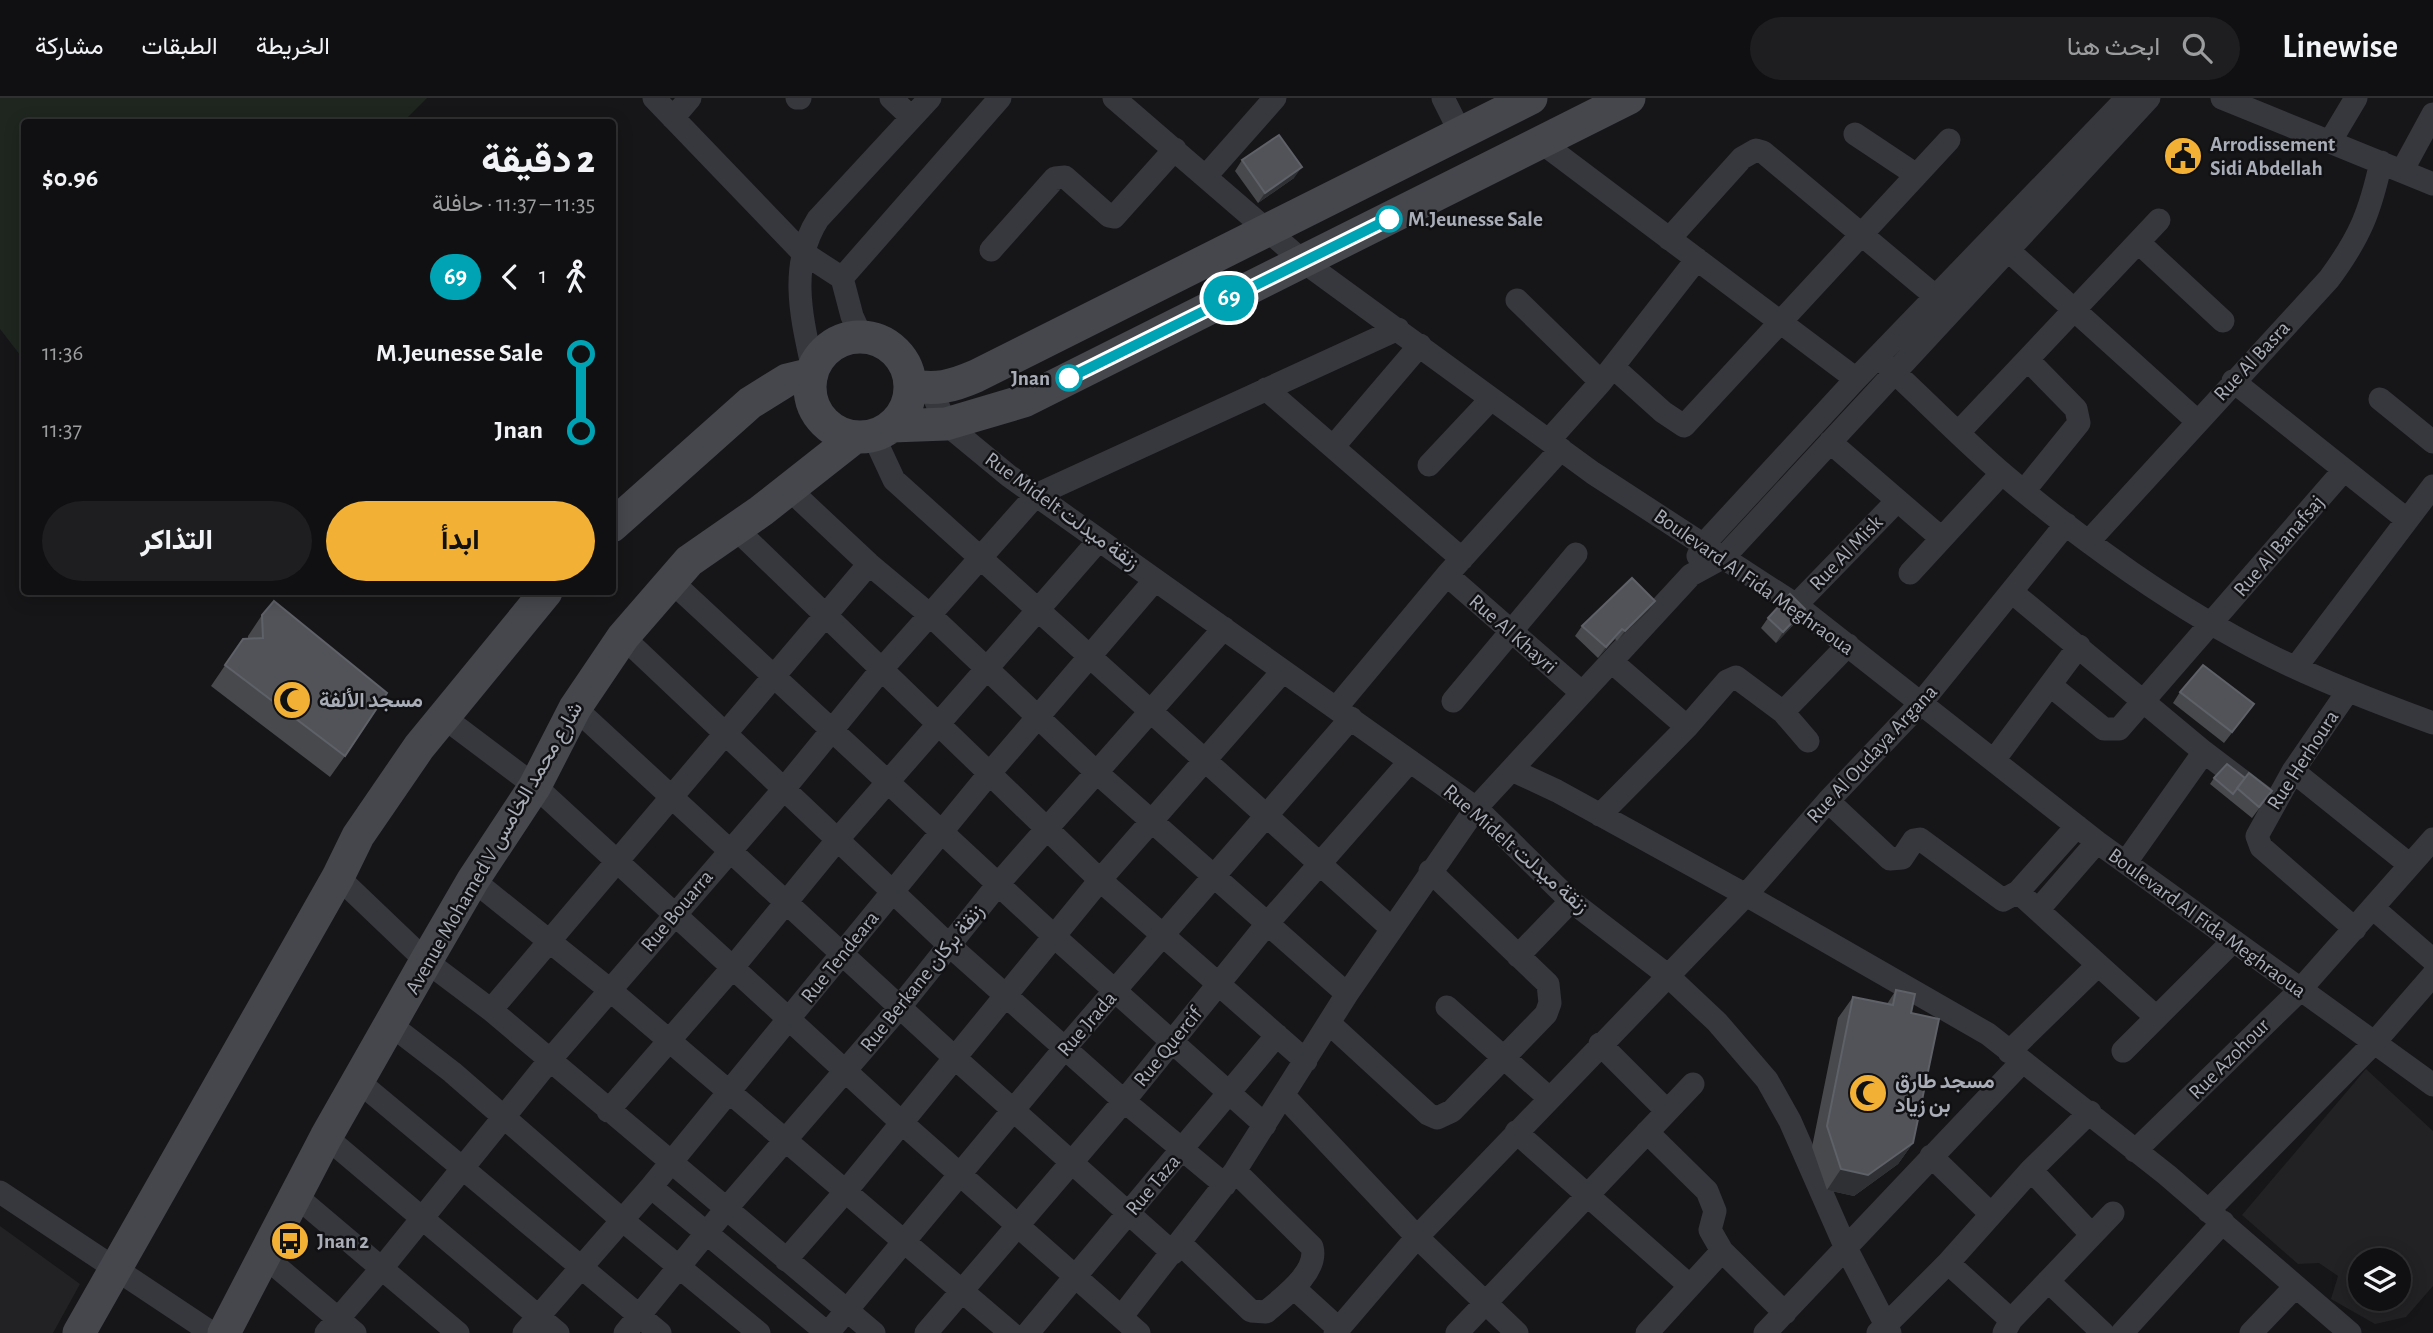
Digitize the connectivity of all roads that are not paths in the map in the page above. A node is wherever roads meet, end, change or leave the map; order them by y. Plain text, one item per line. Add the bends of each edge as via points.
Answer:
1 (654, 98) edge
2 (690, 98) edge
3 (891, 98) edge
4 (930, 98) edge
5 (1000, 98) edge
6 (1443, 98) edge
7 (1531, 98) edge
8 (1629, 98) edge
9 (2127, 98) edge
10 (2149, 98) edge
11 (2222, 98) edge
12 (2356, 98) edge
13 (1122, 100) edge
14 (1261, 103) edge
15 (2433, 114) edge
16 (911, 117) junction
17 (673, 118) junction
18 (1460, 132) junction
19 (1855, 134) dead end
20 (1949, 140) dead end
21 (2331, 140) junction
22 (1541, 142) junction
23 (1175, 149) junction
24 (2391, 166) junction
25 (1915, 174) junction
26 (1206, 176) junction
27 (2433, 184) edge
28 (2159, 220) dead end
29 (1266, 232) junction
30 (1863, 233) junction
31 (1670, 239) junction
32 (2138, 243) junction
33 (990, 250) dead end
34 (2009, 251) junction
35 (802, 252) junction
36 (1697, 258) junction
37 (1304, 262) junction
38 (842, 278) junction
39 (1936, 296) junction
40 (1517, 300) dead end
41 (2074, 311) junction
42 (1781, 320) junction
43 (2223, 321) dead end
44 (1398, 329) junction
45 (862, 338) junction
46 (1420, 345) junction
47 (2028, 359) junction
48 (1887, 365) junction
49 (813, 372) junction
50 (1606, 374) junction
51 (1856, 379) junction
52 (2233, 381) junction
53 (920, 387) junction
54 (1266, 389) junction
55 (1491, 398) junction
56 (2380, 399) dead end
57 (2197, 421) junction
58 (946, 424) junction
59 (873, 433) junction
60 (1958, 433) junction
61 (1829, 442) junction
62 (2433, 442) edge
63 (1555, 444) junction
64 (1334, 447) junction
65 (1429, 465) dead end
66 (2344, 470) junction
67 (2001, 473) junction
68 (789, 489) junction
69 (2024, 491) junction
70 (1036, 495) junction
71 (1897, 501) junction
72 (2423, 505) edge
73 (616, 522) edge
74 (2066, 524) junction
75 (736, 529) junction
76 (1940, 537) junction
77 (1099, 540) junction
78 (2089, 541) junction
79 (1703, 545) junction
80 (1576, 554) dead end
81 (979, 556) junction
82 (1724, 557) junction
83 (869, 565) junction
84 (1454, 567) junction
85 (1910, 573) dead end
86 (1690, 575) junction
87 (670, 580) junction
88 (1155, 580) junction
89 (2013, 593) junction
90 (543, 595) edge
91 (1796, 605) junction
92 (1039, 609) junction
93 (930, 615) junction
94 (825, 617) junction
95 (2213, 623) junction
96 (1224, 628) junction
97 (1510, 633) junction
98 (623, 637) junction
99 (1848, 645) junction
100 (2079, 646) junction
101 (1090, 656) junction
102 (1612, 662) junction
103 (2296, 667) junction
104 (986, 668) junction
105 (881, 670) junction
106 (1283, 671) junction
107 (774, 676) junction
108 (2050, 685) junction
109 (2348, 691) junction
110 (1581, 692) junction
111 (1453, 701) dead end
112 (2144, 701) junction
113 (1921, 703) junction
114 (575, 708) junction
115 (1152, 711) junction
116 (1783, 712) junction
117 (1343, 713) junction
118 (442, 716) junction
119 (1038, 717) junction
120 (2433, 723) edge
121 (937, 725) junction
122 (1687, 727) junction
123 (832, 731) junction
124 (724, 733) junction
125 (1808, 741) dead end
126 (2204, 752) junction
127 (1994, 760) junction
128 (1204, 761) junction
129 (1410, 761) junction
130 (1512, 770) junction
131 (1095, 771) junction
132 (2293, 771) junction
133 (989, 774) junction
134 (887, 782) junction
135 (535, 786) junction
136 (783, 789) junction
137 (670, 796) junction
138 (1828, 801) junction
139 (2274, 805) junction
140 (1476, 808) junction
141 (1600, 815) junction
142 (1265, 816) junction
143 (1152, 821) junction
144 (2077, 826) junction
145 (1047, 830) junction
146 (940, 832) junction
147 (838, 839) junction
148 (2433, 839) edge
149 (2097, 842) junction
150 (729, 850) junction
151 (616, 861) junction
152 (2126, 862) junction
153 (1322, 865) junction
154 (2410, 865) junction
155 (1430, 871) junction
156 (1212, 876) junction
157 (338, 877) junction
158 (473, 880) junction
159 (1100, 880) junction
160 (999, 883) junction
161 (894, 891) junction
162 (2018, 892) junction
163 (1746, 895) junction
164 (1571, 901) junction
165 (785, 902) junction
166 (2373, 908) junction
167 (2038, 910) junction
168 (676, 913) junction
169 (1267, 925) junction
170 (1391, 928) junction
171 (2355, 929) junction
172 (1162, 936) junction
173 (1056, 938) junction
174 (549, 940) junction
175 (2232, 942) junction
176 (949, 945) junction
177 (841, 954) junction
178 (1518, 956) junction
179 (2433, 960) edge
180 (426, 961) junction
181 (2098, 965) junction
182 (734, 966) junction
183 (1666, 974) junction
184 (2433, 975) edge
185 (1217, 986) junction
186 (610, 990) junction
187 (2299, 990) junction
188 (1115, 991) junction
189 (1007, 994) junction
190 (1347, 994) junction
191 (1447, 1007) dead end
192 (899, 1008) junction
193 (491, 1010) junction
194 (2156, 1017) junction
195 (791, 1018) junction
196 (1329, 1023) junction
197 (391, 1025) junction
198 (1277, 1035) junction
199 (669, 1041) junction
200 (1172, 1042) junction
201 (2374, 1043) junction
202 (1600, 1044) junction
203 (1064, 1049) junction
204 (2123, 1051) dead end
205 (1503, 1057) junction
206 (2015, 1057) junction
207 (955, 1058) junction
208 (549, 1061) junction
209 (1306, 1061) junction
210 (846, 1071) junction
211 (358, 1081) junction
212 (1693, 1084) dead end
213 (2433, 1085) edge
214 (729, 1090) junction
215 (1229, 1093) junction
216 (1284, 1096) junction
217 (1549, 1098) junction
218 (1124, 1101) junction
219 (608, 1111) junction
220 (1013, 1111) junction
221 (1667, 1111) junction
222 (2090, 1112) junction
223 (504, 1117) junction
224 (902, 1123) junction
225 (1265, 1125) junction
226 (1516, 1132) junction
227 (1647, 1132) junction
228 (326, 1137) junction
229 (788, 1141) junction
230 (1182, 1151) junction
231 (2135, 1151) junction
232 (1931, 1156) junction
233 (670, 1161) junction
234 (1072, 1163) junction
235 (462, 1167) junction
236 (2031, 1170) junction
237 (961, 1174) junction
238 (1230, 1178) junction
239 (651, 1187) junction
240 (846, 1191) junction
241 (0, 1192) edge
242 (1587, 1195) junction
243 (296, 1196) junction
244 (726, 1209) junction
245 (1129, 1213) junction
246 (2113, 1213) dead end
247 (1991, 1214) junction
248 (2215, 1216) junction
249 (422, 1217) junction
250 (621, 1220) junction
251 (1018, 1226) junction
252 (706, 1233) junction
253 (2092, 1235) junction
254 (1418, 1237) junction
255 (905, 1241) junction
256 (1845, 1246) junction
257 (1177, 1249) junction
258 (1723, 1251) junction
259 (264, 1256) junction
260 (786, 1260) junction
261 (1948, 1263) junction
262 (679, 1266) junction
263 (580, 1267) junction
264 (115, 1268) junction
265 (382, 1268) junction
266 (1077, 1277) junction
267 (2048, 1281) junction
268 (1690, 1286) junction
269 (2295, 1287) junction
270 (1294, 1288) junction
271 (963, 1290) junction
272 (1485, 1302) junction
273 (848, 1312) junction
274 (1784, 1312) junction
275 (531, 1324) edge
276 (632, 1325) edge
277 (2007, 1326) edge
278 (1130, 1327) edge
279 (340, 1328) edge
280 (1885, 1330) edge
281 (1337, 1331) edge
282 (79, 1333) edge
283 (212, 1333) edge
284 (224, 1333) edge
285 (458, 1333) edge
286 (558, 1333) edge
287 (660, 1333) edge
288 (759, 1333) edge
289 (827, 1333) edge
290 (874, 1333) edge
291 (926, 1333) edge
292 (1012, 1333) edge
293 (1028, 1333) edge
294 (1457, 1333) edge
295 (1517, 1333) edge
296 (1647, 1333) edge
297 (1765, 1333) edge
298 (2103, 1333) edge
299 (2123, 1333) edge
300 (2251, 1333) edge
301 (2350, 1333) edge

1 - 17 street
2 - 17 street
3 - 16 street
4 - 16 street
5 - 38 street
6 - 18 street
7 - 18 street
8 - 22 street
9 - 39 street
10 - 34 street
11 - 21 street
12 - 21 street
13 - 23 street, Boulevard Al Fida Meghraoua
14 - 26 street
15 - 24 street, Rue Al Basra
16 - 35 street via 818,219
17 - 35 street
18 - 29 street
19 - 25 street
20 - 25 street
21 - 24 street
22 - 31 street
22 - 37 street
23 - 26 street, Boulevard Al Fida Meghraoua
23 - 33 street via 1114,217 1065,177 1055,178
24 - 27 street
24 - 52 street, Rue Al Basra via 2355,243 2329,279
25 - 30 street
26 - 29 street, Boulevard Al Fida Meghraoua
28 - 32 street
29 - 37 street, Boulevard Al Fida Meghraoua
29 - 53 street via 976,376 957,384
30 - 31 street via 1756,150 1742,158
30 - 39 street
30 - 42 street
31 - 36 street
32 - 41 street
32 - 43 street
34 - 41 street
34 - 48 street
35 - 38 street
35 - 49 street via 799,306
36 - 42 street
36 - 50 street, Rue Jrada
37 - 44 street, Boulevard Al Fida Meghraoua
37 - 58 street via 1024,401
38 - 45 street
39 - 48 street
40 - 50 street
41 - 47 street
41 - 57 street
42 - 50 street via 1684,426
42 - 51 street
44 - 46 street, Boulevard Al Fida Meghraoua
44 - 54 street
45 - 49 street via 827,350
45 - 53 street via 890,347
46 - 55 street, Boulevard Al Fida Meghraoua
46 - 64 street
47 - 60 street
47 - 69 street via 2076,409 2079,424
48 - 51 street
48 - 60 street
48 - 61 street
49 - 59 street via 811,395 818,415 834,430
49 - 73 street via 787,380 750,403
50 - 63 street, Rue Jrada
51 - 79 street
52 - 57 street, Rue Al Basra
52 - 66 street
53 - 58 street, Rue Midelt زنقة ميدلت
53 - 59 street via 904,412
54 - 64 street, Rue Al Khayri
54 - 70 street
55 - 63 street, Boulevard Al Fida Meghraoua
55 - 65 street
56 - 62 street
57 - 78 street, Rue Al Basra
58 - 59 street
58 - 70 street, Rue Midelt زنقة ميدلت
59 - 68 street, Avenue Mohamed V شارع محمد الخامس
59 - 81 street via 894,480
60 - 67 street
61 - 71 street
61 - 82 street
63 - 79 street, Boulevard Al Fida Meghraoua
63 - 84 street, Rue Jrada
64 - 84 street, Rue Al Khayri
66 - 72 street
66 - 95 street, Rue Al Banafsaj
67 - 69 street
67 - 76 street
68 - 75 street, Avenue Mohamed V شارع محمد الخامس
68 - 83 street
69 - 74 street
70 - 77 street, Rue Midelt زنقة ميدلت
70 - 81 street, Rue Bouarra
71 - 76 street
71 - 91 street, Rue Al Misk
72 - 103 street
74 - 78 street
74 - 89 street, Rue Al Oudaya Argana
75 - 87 street, Avenue Mohamed V شارع محمد الخامس
75 - 94 street
76 - 85 street
77 - 88 street, Rue Midelt زنقة ميدلت
77 - 92 street
78 - 95 street
79 - 82 street, Boulevard Al Fida Meghraoua
79 - 86 street
80 - 97 street
81 - 92 street
81 - 93 street, Rue Bouarra
82 - 86 street
82 - 91 street, Boulevard Al Fida Meghraoua
83 - 93 street
83 - 94 street
84 - 97 street, Rue Al Khayri
84 - 117 street, Rue Jrada
86 - 102 street
87 - 98 street, Avenue Mohamed V شارع محمد الخامس
87 - 107 street
88 - 96 street, Rue Midelt زنقة ميدلت
88 - 101 street, Rue Tendeara
89 - 100 street
89 - 113 street, Rue Al Oudaya Argana
90 - 118 street
91 - 99 street, Boulevard Al Fida Meghraoua
92 - 101 street
92 - 104 street
93 - 104 street
93 - 105 street, Rue Bouarra
94 - 105 street
94 - 107 street
95 - 103 street
95 - 112 street, Rue Al Banafsaj
96 - 106 street, Rue Midelt زنقة ميدلت
96 - 115 street, Rue Berkane زنقة بركان
97 - 110 street, Rue Al Khayri
97 - 111 street
98 - 114 street, Avenue Mohamed V شارع محمد الخامس
98 - 124 street
99 - 113 street, Boulevard Al Fida Meghraoua
99 - 116 street
100 - 108 street
100 - 112 street
101 - 115 street
101 - 119 street, Rue Tendeara
102 - 110 street
102 - 122 street
103 - 109 street
104 - 119 street
104 - 121 street
105 - 121 street
105 - 123 street, Rue Bouarra
106 - 117 street, Rue Midelt زنقة ميدلت
106 - 128 street
107 - 123 street
107 - 124 street
108 - 112 street, Rue Al Banafsaj via 2104,729 2119,729
108 - 127 street
109 - 120 street
109 - 132 street, Rue Herhoura
110 - 130 street
112 - 126 street
113 - 127 street, Boulevard Al Fida Meghraoua
113 - 138 street, Rue Al Oudaya Argana
114 - 135 street, Avenue Mohamed V شارع محمد الخامس
114 - 137 street
115 - 128 street
115 - 131 street, Rue Berkane زنقة بركان
116 - 122 street via 1742,679 1727,681
116 - 125 street
117 - 129 street, Rue Midelt زنقة ميدلت
117 - 142 street, Rue Jrada
118 - 135 street
118 - 157 street via 358,836
119 - 131 street
119 - 133 street, Rue Tendeara
121 - 133 street
121 - 134 street
122 - 141 street
123 - 134 street
123 - 136 street, Rue Bouarra
124 - 136 street
124 - 137 street
126 - 139 street
126 - 152 street
127 - 144 street, Boulevard Al Fida Meghraoua
128 - 142 street
128 - 143 street
129 - 140 street, Rue Midelt زنقة ميدلت
129 - 153 street, Rue Quercif
130 - 140 street
130 - 141 street
131 - 143 street
131 - 145 street, Rue Berkane زنقة بركان
132 - 139 street, Rue Herhoura
132 - 154 street
133 - 145 street
133 - 146 street, Rue Tendeara
134 - 146 street
134 - 147 street
135 - 151 street
135 - 158 street, Avenue Mohamed V شارع محمد الخامس
136 - 147 street
136 - 150 street, Rue Bouarra
137 - 150 street
137 - 151 street
138 - 162 street via 1890,859 1902,858 1914,840 1920,839 1999,899 2007,900
138 - 163 street, Rue Al Oudaya Argana
139 - 171 street, Rue Herhoura via 2257,836 2261,847
140 - 155 street
140 - 164 street, Rue Midelt زنقة ميدلت
141 - 163 street
142 - 153 street
142 - 156 street, Rue Jrada
143 - 156 street
143 - 159 street
144 - 149 street, Boulevard Al Fida Meghraoua
144 - 162 street
145 - 159 street
145 - 160 street, Rue Berkane زنقة بركان
146 - 160 street
146 - 161 street, Rue Tendeara
147 - 161 street
147 - 165 street
148 - 154 street, Rue Azohour
149 - 152 street, Boulevard Al Fida Meghraoua
149 - 167 street
150 - 165 street
150 - 168 street, Rue Bouarra
151 - 168 street
151 - 174 street
152 - 175 street, Boulevard Al Fida Meghraoua
153 - 169 street, Rue Quercif
153 - 170 street
154 - 166 street, Rue Azohour
155 - 170 street
155 - 178 street
156 - 169 street
156 - 172 street, Rue Jrada
157 - 180 street
157 - 264 street
158 - 174 street
158 - 180 street, Avenue Mohamed V شارع محمد الخامس
159 - 172 street
159 - 173 street
160 - 173 street
160 - 176 street, Rue Berkane زنقة بركان
161 - 176 street
161 - 177 street, Rue Tendeara
162 - 167 street
163 - 183 street, Rue Al Oudaya Argana
163 - 206 street via 1950,1010
164 - 178 street
164 - 183 street, Rue Midelt زنقة ميدلت
165 - 177 street
165 - 182 street
166 - 171 street, Rue Azohour
166 - 179 street
167 - 181 street
168 - 182 street
168 - 186 street, Rue Bouarra
169 - 185 street, Rue Quercif
169 - 190 street
170 - 190 street
171 - 187 street, Rue Azohour
172 - 185 street
172 - 188 street, Rue Jrada
173 - 188 street
173 - 189 street
174 - 186 street
174 - 193 street
175 - 187 street, Boulevard Al Fida Meghraoua
175 - 194 street
176 - 189 street
176 - 192 street, Rue Berkane زنقة بركان
177 - 192 street
177 - 195 street, Rue Tendeara
178 - 205 street via 1548,984 1550,1003 1546,1014
180 - 193 street
180 - 197 street, Avenue Mohamed V شارع محمد الخامس
181 - 194 street
181 - 206 street
182 - 195 street
182 - 199 street
183 - 202 street, Rue Al Oudaya Argana
183 - 256 street, Rue Midelt زنقة ميدلت via 1717,1022 1767,1080
184 - 201 street
185 - 198 street
185 - 200 street, Rue Quercif
186 - 199 street
186 - 208 street, Rue Bouarra
187 - 201 street, Boulevard Al Fida Meghraoua
187 - 231 street, Rue Azohour
188 - 200 street
188 - 203 street, Rue Jrada
189 - 203 street
189 - 207 street
190 - 196 street
191 - 205 street
192 - 207 street
192 - 210 street, Rue Berkane زنقة بركان
193 - 208 street
194 - 204 street
195 - 210 street
195 - 214 street, Rue Tendeara
196 - 205 street via 1437,1118 1452,1111
196 - 209 street
197 - 211 street, Avenue Mohamed V شارع محمد الخامس
197 - 223 street
198 - 209 street
198 - 215 street, Rue Taza
199 - 214 street
199 - 219 street
200 - 215 street
200 - 218 street, Rue Quercif
201 - 213 street, Boulevard Al Fida Meghraoua
201 - 248 street
202 - 217 street, Rue Al Oudaya Argana
202 - 221 street
203 - 218 street
203 - 220 street, Rue Jrada
205 - 217 street
206 - 222 street
206 - 232 street
207 - 220 street
207 - 224 street
208 - 219 street
208 - 223 street, Rue Bouarra
209 - 216 street
210 - 224 street
210 - 229 street, Rue Berkane زنقة بركان
211 - 228 street, Avenue Mohamed V شارع محمد الخامس
211 - 235 street
212 - 221 street
214 - 229 street
214 - 233 street, Rue Tendeara
215 - 225 street
215 - 230 street, Rue Taza
216 - 225 street
216 - 254 street
217 - 226 street, Rue Al Oudaya Argana
218 - 230 street
218 - 234 street, Rue Quercif
219 - 233 street
220 - 234 street
220 - 237 street, Rue Jrada
221 - 227 street
222 - 231 street
222 - 236 street
223 - 235 street, Rue Bouarra
223 - 250 street
224 - 237 street
224 - 240 street
225 - 238 street
226 - 242 street
226 - 254 street, Rue Al Oudaya Argana
227 - 242 street
227 - 258 street via 1707,1191 1715,1211 1710,1230
228 - 243 street, Avenue Mohamed V شارع محمد الخامس
228 - 249 street
229 - 240 street
229 - 244 street, Rue Berkane زنقة بركان
230 - 238 street
230 - 245 street, Rue Taza
231 - 248 street
232 - 247 street
232 - 256 street
233 - 239 street, Rue Tendeara
233 - 244 street
234 - 245 street
234 - 251 street, Rue Quercif
235 - 249 street, Rue Bouarra
235 - 263 street
236 - 247 street
236 - 253 street
237 - 251 street
237 - 255 street, Rue Jrada
238 - 257 street
238 - 270 street via 1312,1247 1311,1262
239 - 250 street, Rue Tendeara
239 - 252 street
240 - 255 street
240 - 260 street
241 - 264 street
242 - 268 street
242 - 272 street
243 - 259 street, Avenue Mohamed V شارع محمد الخامس
243 - 265 street
244 - 252 street, Rue Berkane زنقة بركان
244 - 260 street
245 - 257 street
245 - 266 street, Rue Taza
246 - 253 street
247 - 261 street
248 - 269 street
248 - 299 street
249 - 265 street, Rue Bouarra
249 - 275 street
250 - 262 street
250 - 263 street, Rue Tendeara
251 - 266 street
251 - 271 street, Rue Quercif
252 - 262 street, Rue Berkane زنقة بركان
252 - 289 street
253 - 267 street
254 - 272 street
254 - 281 street, Rue Al Oudaya Argana
255 - 271 street
255 - 273 street, Rue Jrada
256 - 274 street
256 - 280 street, Rue Midelt زنقة ميدلت
257 - 270 street via 1251,1311 1266,1312
257 - 278 street
258 - 268 street
258 - 274 street
259 - 279 street
259 - 284 street, Avenue Mohamed V شارع محمد الخامس
260 - 273 street
261 - 277 street
261 - 280 street
262 - 276 street, Rue Berkane زنقة بركان
262 - 288 street
263 - 275 street, Rue Tendeara
263 - 276 street
264 - 282 street
264 - 283 street
265 - 279 street, Rue Bouarra
265 - 285 street
266 - 278 street
266 - 293 street, Rue Taza
267 - 277 street
267 - 298 street
268 - 296 street
269 - 300 street
269 - 301 street
270 - 281 street
271 - 291 street, Rue Quercif
271 - 292 street
272 - 294 street
272 - 295 street
273 - 289 street, Rue Jrada
273 - 290 street
274 - 297 street
275 - 286 street
276 - 287 street

